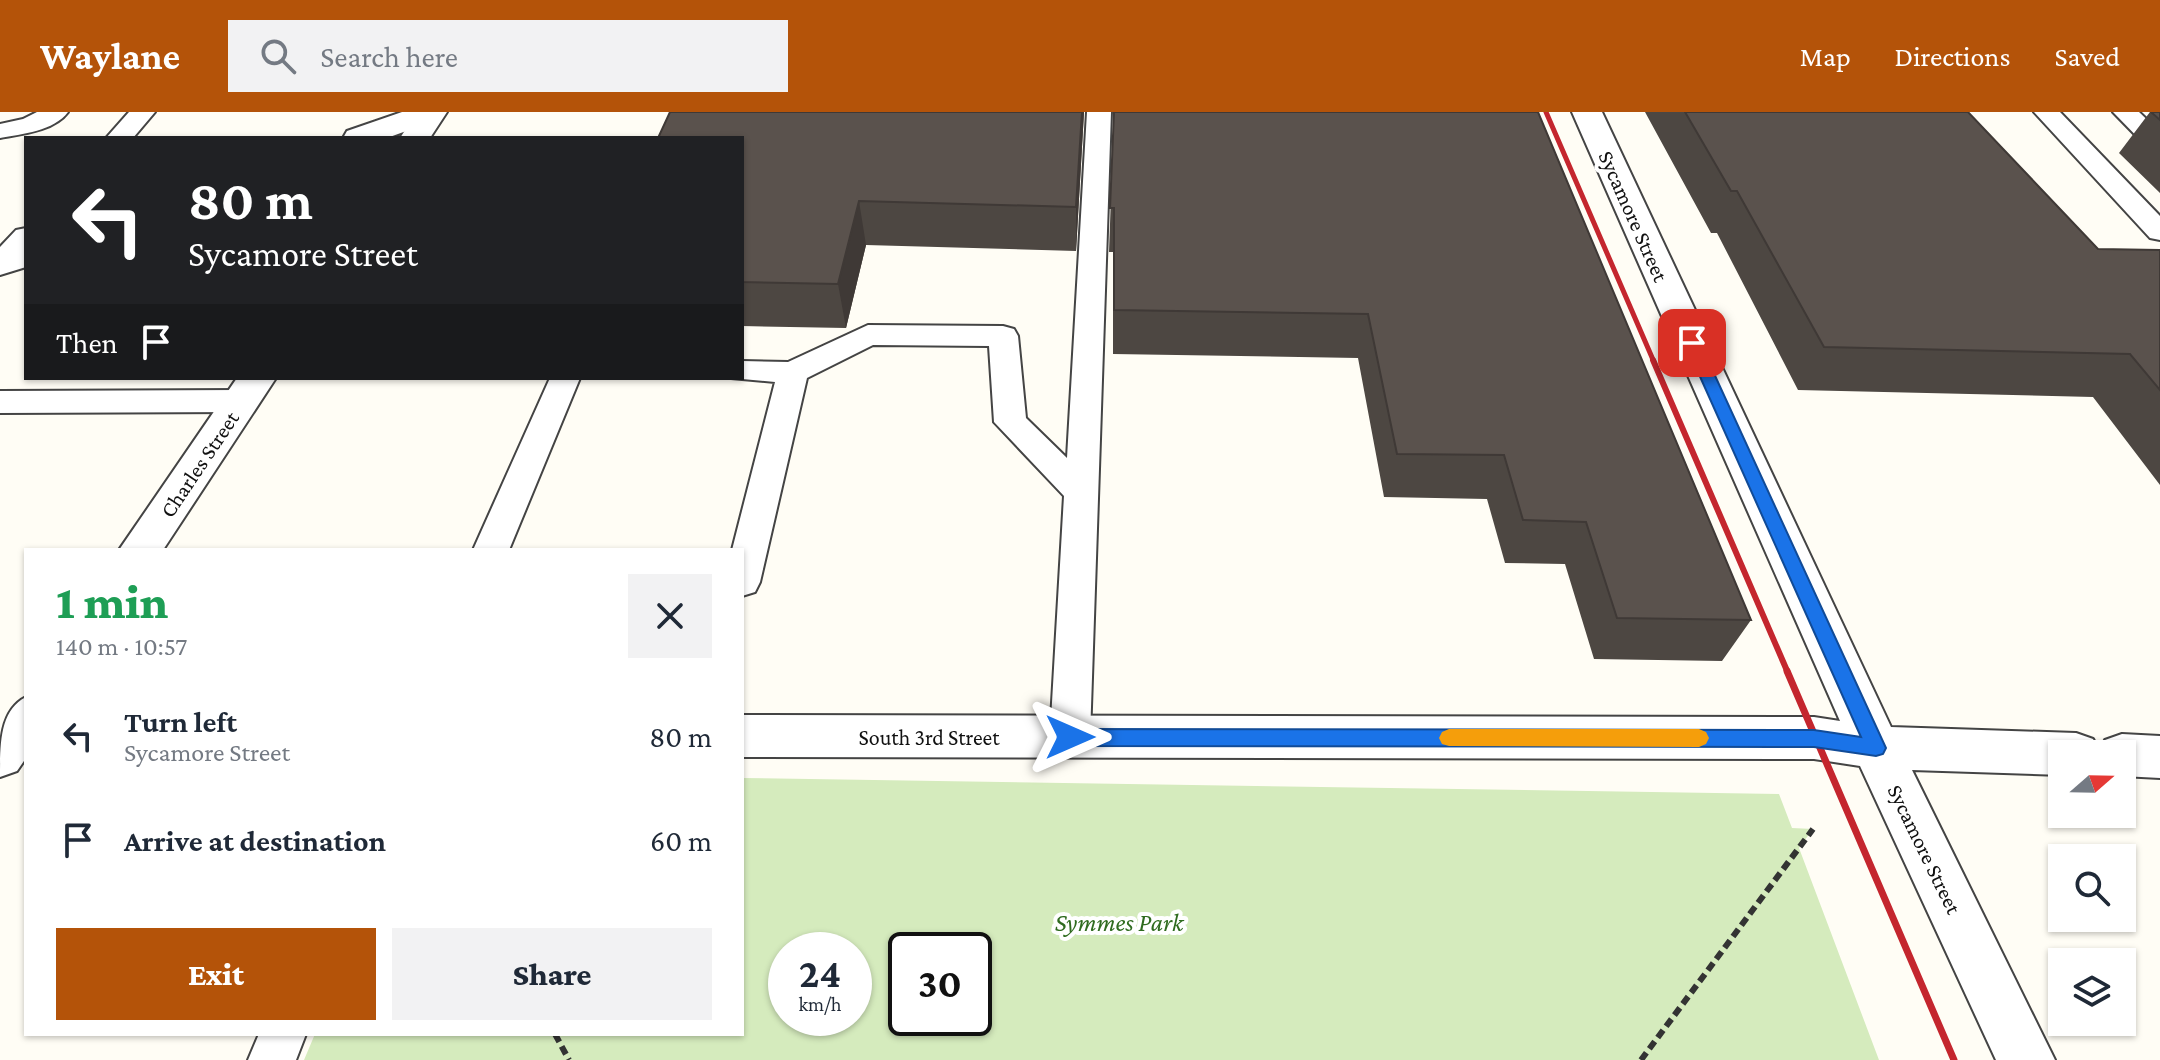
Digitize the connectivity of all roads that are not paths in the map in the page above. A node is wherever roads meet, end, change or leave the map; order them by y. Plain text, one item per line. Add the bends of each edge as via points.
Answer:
1 (56, 112) edge
2 (143, 112) edge
3 (432, 112) edge
4 (1099, 112) edge
5 (1587, 112) edge
6 (2046, 112) edge
7 (2125, 112) edge
8 (0, 131) edge
9 (121, 136) edge
10 (364, 136) edge
11 (416, 136) edge
12 (2160, 146) edge
13 (2160, 232) edge
14 (24, 238) edge
15 (24, 256) edge
16 (0, 264) edge
17 (744, 371) edge
18 (793, 372) junction
19 (564, 380) edge
20 (250, 389) edge
21 (0, 402) edge
22 (1081, 492) junction
23 (141, 548) edge
24 (492, 548) edge
25 (744, 574) edge
26 (744, 736) edge
27 (1070, 737) junction
28 (1876, 748) junction
29 (2048, 753) edge
30 (2136, 756) edge
31 (2160, 757) edge
32 (282, 1036) edge
33 (272, 1060) edge
34 (2026, 1060) edge

1 - 8 lane
2 - 9 lane
3 - 10 street
3 - 11 street
4 - 22 lane
5 - 28 street, Sycamore Street
6 - 13 lane
7 - 12 lane
14 - 16 lane
15 - 16 street
17 - 18 lane
18 - 22 lane via 868,335 1003,336 1010,422
18 - 25 lane
19 - 24 lane
20 - 21 lane
20 - 23 street, Charles Street
22 - 27 lane
26 - 27 street, South 3rd Street
27 - 28 street, South 3rd Street via 1814,738
28 - 29 street, South 3rd Street
28 - 34 street, Sycamore Street
30 - 31 street
32 - 33 lane

